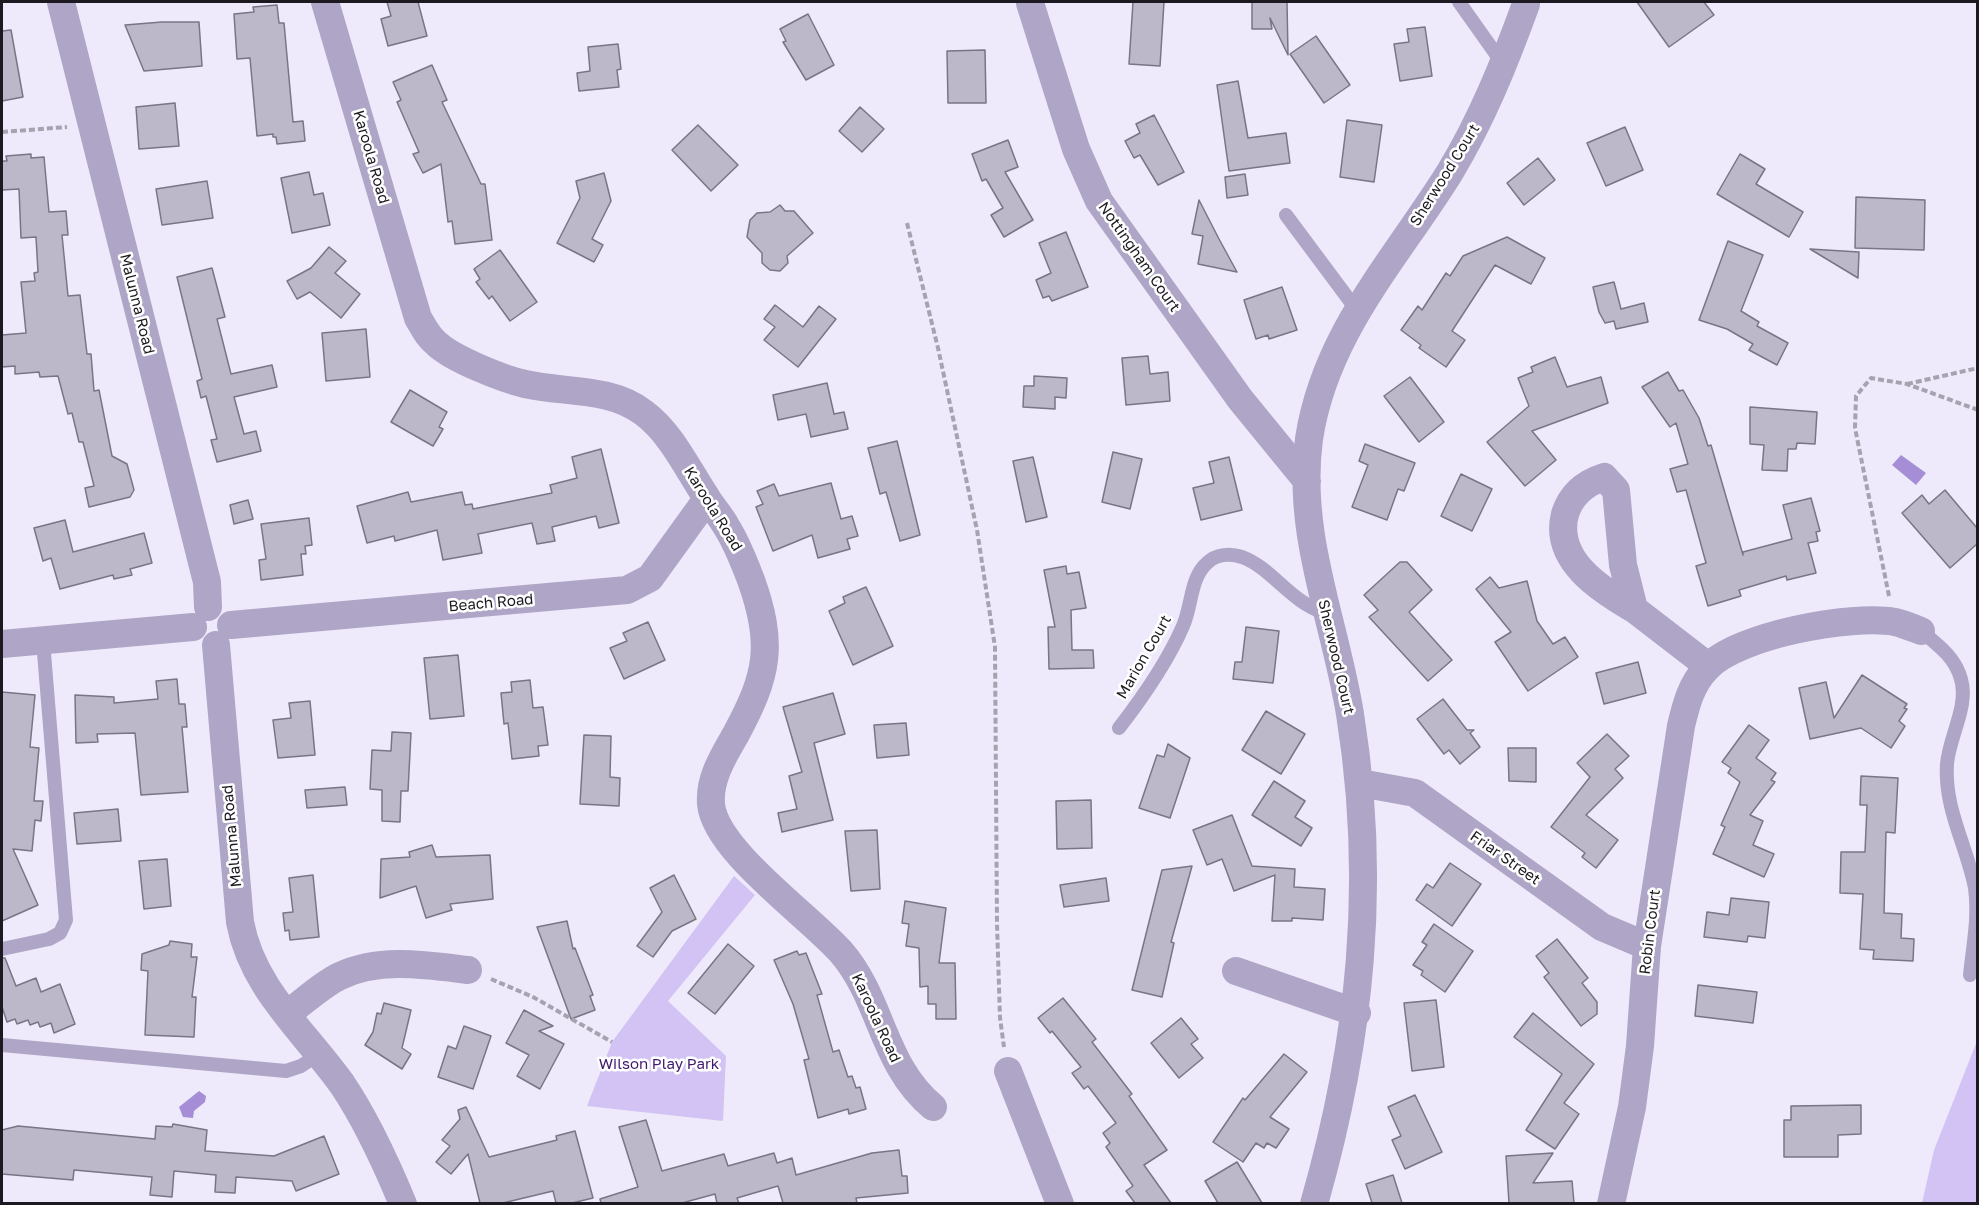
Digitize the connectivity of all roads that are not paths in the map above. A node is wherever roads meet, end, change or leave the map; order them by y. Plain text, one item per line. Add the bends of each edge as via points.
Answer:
1 (62, 2) edge
2 (325, 2) edge
3 (1459, 2) edge
4 (1030, 3) dead end
5 (1526, 4) dead end
6 (1503, 64) junction
7 (1286, 215) dead end
8 (1356, 309) junction
9 (1307, 480) junction
10 (707, 499) junction
11 (1634, 609) dead end
12 (1325, 613) junction
13 (201, 617) junction
14 (1922, 631) joint
15 (223, 635) junction
16 (43, 641) junction
17 (2, 644) edge
18 (1708, 666) junction
19 (1119, 728) dead end
20 (1360, 783) junction
21 (1647, 946) junction
22 (2, 950) edge
23 (468, 969) road end
24 (1236, 971) dead end
25 (1970, 975) dead end
26 (1357, 1013) junction
27 (287, 1014) junction
28 (2, 1045) edge
29 (319, 1054) junction
30 (1008, 1071) road end
31 (933, 1107) dead end
32 (403, 1203) edge
33 (1060, 1203) edge
34 (1314, 1203) edge
35 (1611, 1203) edge

1 - 13 street, Malunna Road via 207,582
2 - 10 street, Karoola Road via 418,318 426,333 456,356 524,384 624,401 663,431
3 - 6 lane
4 - 9 street, Nottingham Court via 1076,149 1099,201 1240,399
5 - 6 street, Sherwood Court
6 - 8 street, Sherwood Court via 1479,121 1452,168
7 - 8 lane
8 - 9 street, Sherwood Court via 1329,363 1318,400
9 - 12 street, Sherwood Court via 1311,542
10 - 15 street, Beach Road via 650,578 627,590
10 - 31 street, Karoola Road via 744,561 765,624 767,645 753,699 713,782 714,818 739,854 843,955 857,975 901,1071 917,1094
11 - 18 street
12 - 19 lane, Marion Court via 1308,607 1243,557 1229,554 1208,561 1197,577 1182,628 1145,694
12 - 20 street, Sherwood Court via 1338,655
13 - 15 street via 198,639 203,643
13 - 16 street
14 - 18 street, Robin Court via 1894,622 1865,620 1783,632 1737,647
14 - 25 lane via 1954,660 1962,681 1961,705 1947,763 1947,798 1975,891 1977,915
15 - 27 street, Malunna Road via 240,922 255,970
16 - 17 street
16 - 22 lane via 66,920 60,933 49,939
18 - 21 street, Robin Court via 1688,699 1681,726
20 - 21 street, Friar Street via 1414,793 1602,927
20 - 26 street, Sherwood Court via 1364,881
21 - 35 street, Robin Court via 1632,1107
23 - 27 street via 420,964 364,969 340,976
24 - 26 street
26 - 34 street, Sherwood Court via 1340,1109
27 - 29 street, Malunna Road
28 - 29 lane via 286,1071
29 - 32 street, Malunna Road via 366,1126
30 - 33 street

